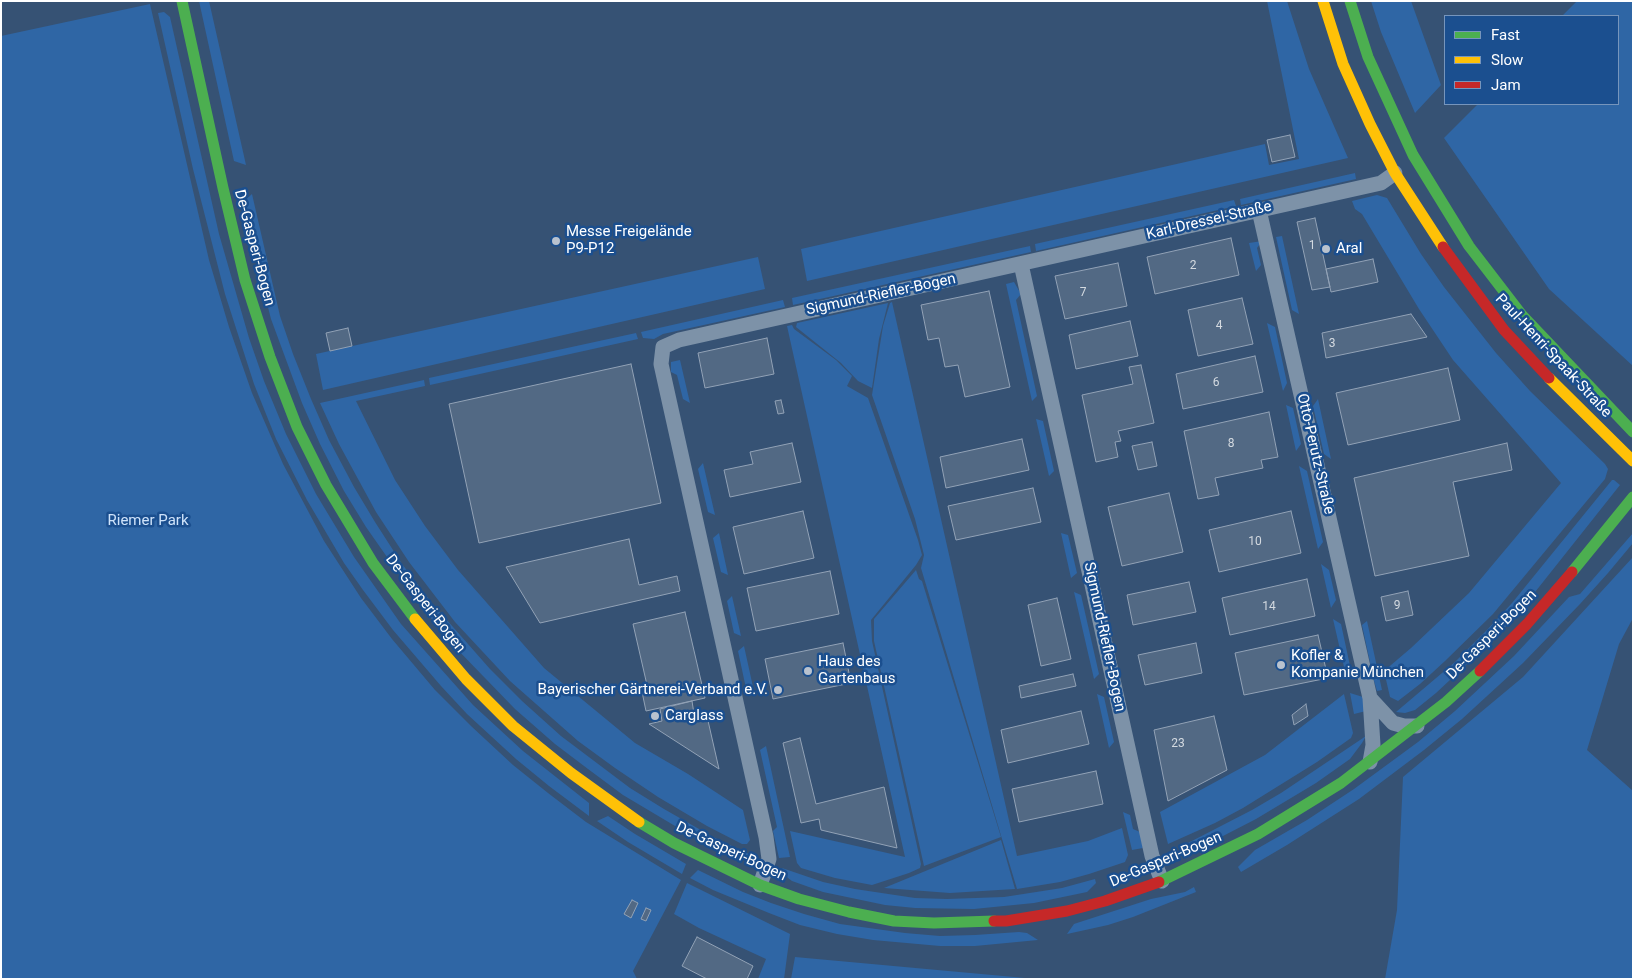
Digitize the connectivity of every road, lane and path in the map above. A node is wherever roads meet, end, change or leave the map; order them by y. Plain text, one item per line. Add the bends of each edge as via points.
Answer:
1 (182, 1) edge
2 (1323, 1) edge
3 (1350, 1) edge
4 (1395, 173) junction
5 (1259, 210) junction
6 (1021, 264) junction
7 (1606, 404) junction
8 (1632, 412) edge
9 (1633, 432) edge
10 (1633, 461) edge
11 (1633, 498) edge
12 (1370, 698) junction
13 (1417, 726) junction
14 (1370, 762) junction
15 (1162, 881) junction
16 (760, 885) junction

1 - 16 main road, De-Gasperi-Bogen via 238,252 270,357 297,427 326,485 373,563 413,618 466,679 513,726 633,818 697,855
2 - 4 main road, Paul-Henri-Spaak-Straße via 1343,64
3 - 7 main road, Paul-Henri-Spaak-Straße via 1368,57 1413,155 1469,246 1522,315
4 - 5 street, Karl-Dressel-Straße via 1381,183
4 - 10 main road, Paul-Henri-Spaak-Straße via 1450,258 1504,330
5 - 6 street, Karl-Dressel-Straße
5 - 12 street, Otto-Perutz-Straße
6 - 15 street, Sigmund-Riefler-Bogen via 1147,836
6 - 16 street, Sigmund-Riefler-Bogen via 679,340 663,347 661,364 766,837 769,859
7 - 8 main road
7 - 9 main road, Paul-Henri-Spaak-Straße
11 - 13 main road, De-Gasperi-Bogen via 1527,624
12 - 13 street, Otto-Perutz-Straße via 1393,723
12 - 14 street, Otto-Perutz-Straße via 1373,745
13 - 14 main road, De-Gasperi-Bogen
14 - 15 main road, De-Gasperi-Bogen via 1258,834
15 - 16 main road, De-Gasperi-Bogen via 1067,911 1006,922 970,923 885,919 799,899

